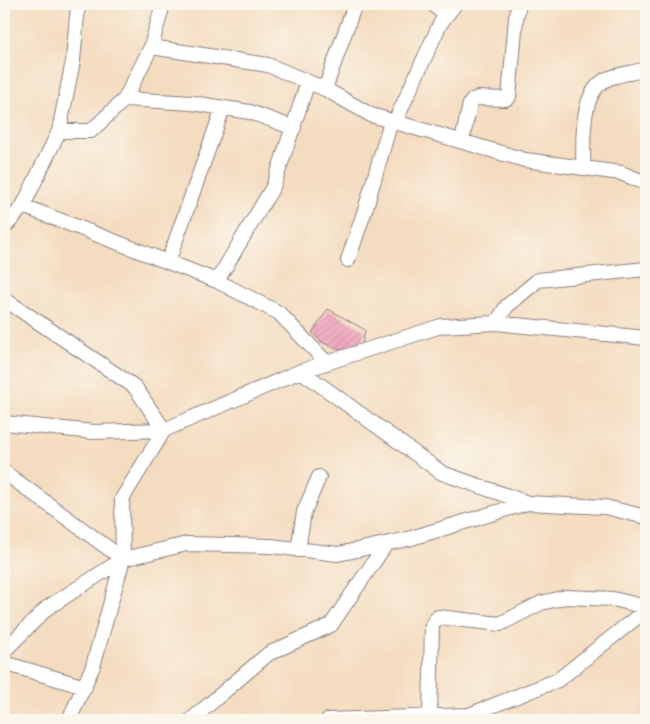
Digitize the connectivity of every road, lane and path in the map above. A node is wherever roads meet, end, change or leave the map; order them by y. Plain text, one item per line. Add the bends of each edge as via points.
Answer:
1 (78, 4) edge
2 (163, 4) edge
3 (356, 4) edge
4 (433, 4) edge
5 (455, 4) edge
6 (519, 4) edge
7 (446, 16) junction
8 (150, 48) junction
9 (646, 69) edge
10 (308, 82) junction
11 (325, 89) junction
12 (125, 99) junction
13 (223, 108) junction
14 (393, 122) junction
15 (294, 128) junction
16 (59, 130) junction
17 (462, 141) junction
18 (582, 168) junction
19 (646, 183) edge
20 (22, 206) junction
21 (4, 228) edge
22 (348, 260) dead end
23 (168, 262) junction
24 (646, 269) edge
25 (218, 281) junction
26 (4, 299) edge
27 (496, 324) junction
28 (646, 338) edge
29 (327, 363) junction
30 (301, 371) junction
31 (4, 423) edge
32 (164, 430) junction
33 (4, 472) edge
34 (319, 477) dead end
35 (528, 504) junction
36 (646, 517) edge
37 (386, 544) junction
38 (298, 550) junction
39 (123, 559) junction
40 (646, 609) edge
41 (4, 651) edge
42 (4, 663) edge
43 (85, 687) junction
44 (430, 716) junction
45 (467, 718) edge
46 (69, 720) edge
47 (191, 720) edge
48 (328, 720) edge

1 - 16 street via 73,60
2 - 8 street
3 - 11 street
4 - 7 street
5 - 7 street
6 - 17 street via 509,97 473,100
7 - 14 street
8 - 10 street via 268,65
8 - 12 street
9 - 18 street via 606,79 595,88 585,114
10 - 11 street
10 - 15 street
11 - 14 street via 371,115
12 - 13 street
12 - 16 street via 91,131
13 - 15 street via 250,112
13 - 23 street
14 - 17 street
14 - 22 street
15 - 25 street via 273,186
16 - 20 street
17 - 18 street via 526,160
18 - 19 street via 621,173
20 - 21 street
20 - 23 street
23 - 25 street
24 - 27 street via 538,280 506,306
25 - 29 street via 279,313
26 - 32 street via 135,387
27 - 28 street
27 - 29 street via 441,326
29 - 30 street
30 - 32 street
30 - 35 street via 442,472
31 - 32 street via 94,432
32 - 39 street via 122,499
33 - 39 street
34 - 38 street via 304,512
35 - 36 street via 605,507
35 - 37 street
37 - 38 street via 338,554
37 - 47 street via 331,625 268,654
38 - 39 street via 271,546 187,544
39 - 41 street via 47,608
39 - 43 street
40 - 44 street via 613,600 566,597 541,603 500,624 438,617 432,625
40 - 45 street via 558,680
42 - 43 street
43 - 46 street
44 - 45 street
44 - 48 street

